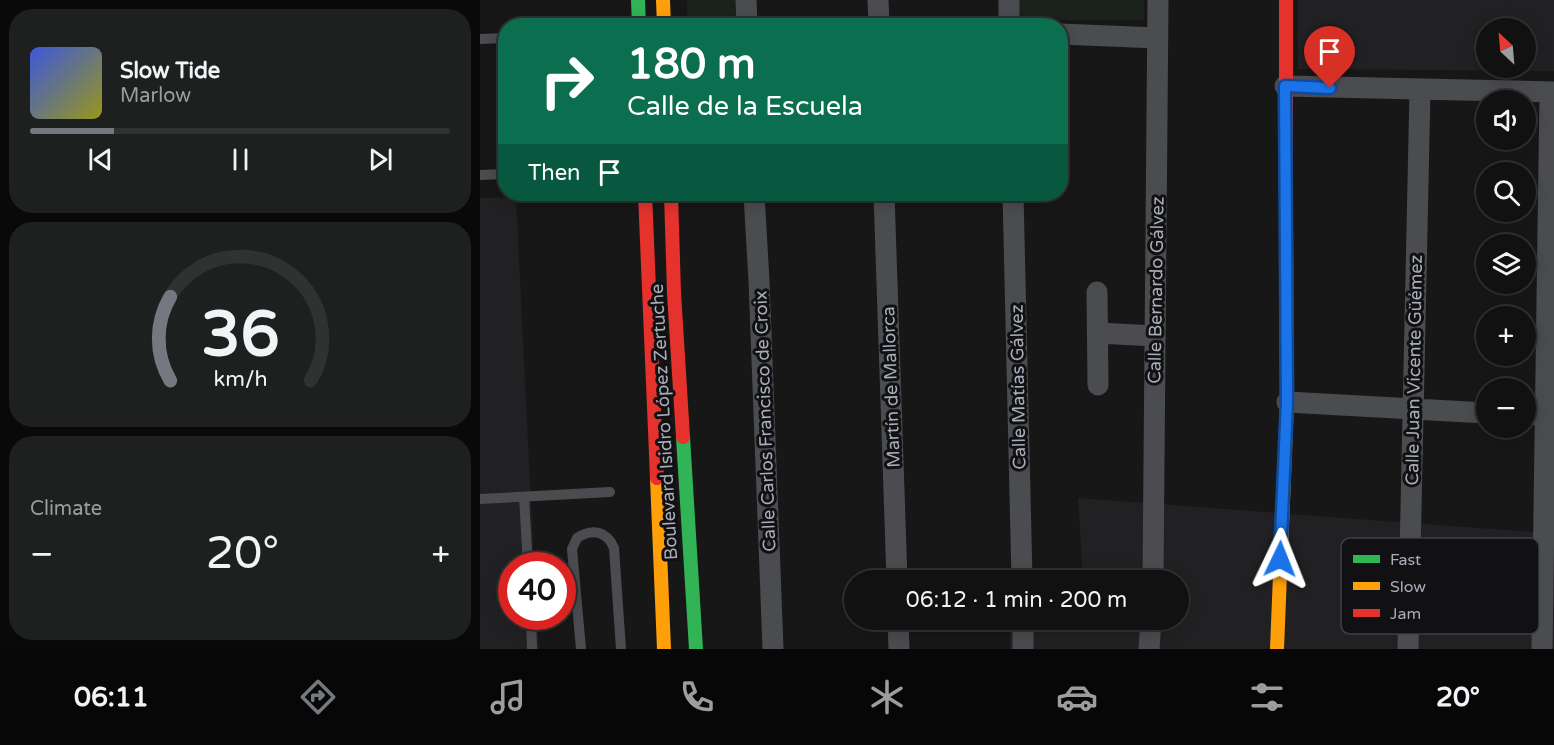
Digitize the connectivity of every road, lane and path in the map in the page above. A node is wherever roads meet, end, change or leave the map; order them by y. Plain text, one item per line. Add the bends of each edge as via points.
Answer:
1 (638, 0) edge
2 (663, 0) edge
3 (746, 0) edge
4 (878, 0) edge
5 (1009, 0) edge
6 (1158, 0) edge
7 (1286, 0) edge
8 (639, 18) edge
9 (664, 18) edge
10 (747, 18) edge
11 (879, 18) edge
12 (1009, 18) edge
13 (1068, 34) edge
14 (498, 38) edge
15 (1158, 38) junction
16 (480, 39) edge
17 (1285, 86) junction
18 (1420, 90) junction
19 (1552, 92) edge
20 (498, 174) edge
21 (480, 175) edge
22 (645, 201) edge
23 (671, 201) edge
24 (754, 201) edge
25 (884, 201) edge
26 (1013, 201) edge
27 (1097, 292) dead end
28 (1098, 333) junction
29 (1155, 336) junction
30 (1098, 385) dead end
31 (1287, 402) junction
32 (1413, 410) junction
33 (1476, 413) edge
34 (1542, 415) edge
35 (610, 492) dead end
36 (524, 497) junction
37 (480, 499) edge
38 (1410, 538) edge
39 (527, 552) edge
40 (897, 570) edge
41 (1022, 570) edge
42 (1153, 570) edge
43 (531, 630) edge
44 (898, 630) edge
45 (1023, 630) edge
46 (1150, 630) edge
47 (1408, 634) edge
48 (532, 649) edge
49 (581, 649) edge
50 (621, 649) edge
51 (663, 649) edge
52 (696, 649) edge
53 (773, 649) edge
54 (898, 649) edge
55 (1023, 649) edge
56 (1149, 649) edge
57 (1277, 649) edge
58 (1408, 649) edge
59 (1542, 649) edge

1 - 8 main road
2 - 9 main road
3 - 10 street
4 - 11 street
5 - 12 street
6 - 15 street, Calle Bernardo Gálvez
7 - 17 main road
13 - 15 street
14 - 16 lane
15 - 29 street, Calle Bernardo Gálvez
17 - 18 street
17 - 31 main road
18 - 19 street
18 - 32 street, Calle Juan Vicente Güémez
19 - 34 street
20 - 21 lane
22 - 51 main road, Boulevard Isidro López Zertuche
23 - 52 main road, Boulevard Isidro López Zertuche
24 - 53 street, Calle Carlos Francisco de Croix
25 - 40 street, Martín de Mallorca
26 - 41 street, Calle Matías Gálvez
27 - 28 street
28 - 29 street
28 - 30 street
29 - 42 street, Calle Bernardo Gálvez
31 - 32 street
31 - 57 main road
32 - 33 street
32 - 38 street, Calle Juan Vicente Güémez
34 - 59 street
35 - 36 lane
36 - 37 lane
36 - 39 lane
43 - 48 lane
44 - 54 street
45 - 55 street
46 - 56 street
47 - 58 street, Calle Juan Vicente Güémez
49 - 50 lane via 572,549 577,538 592,531 606,535 614,548

